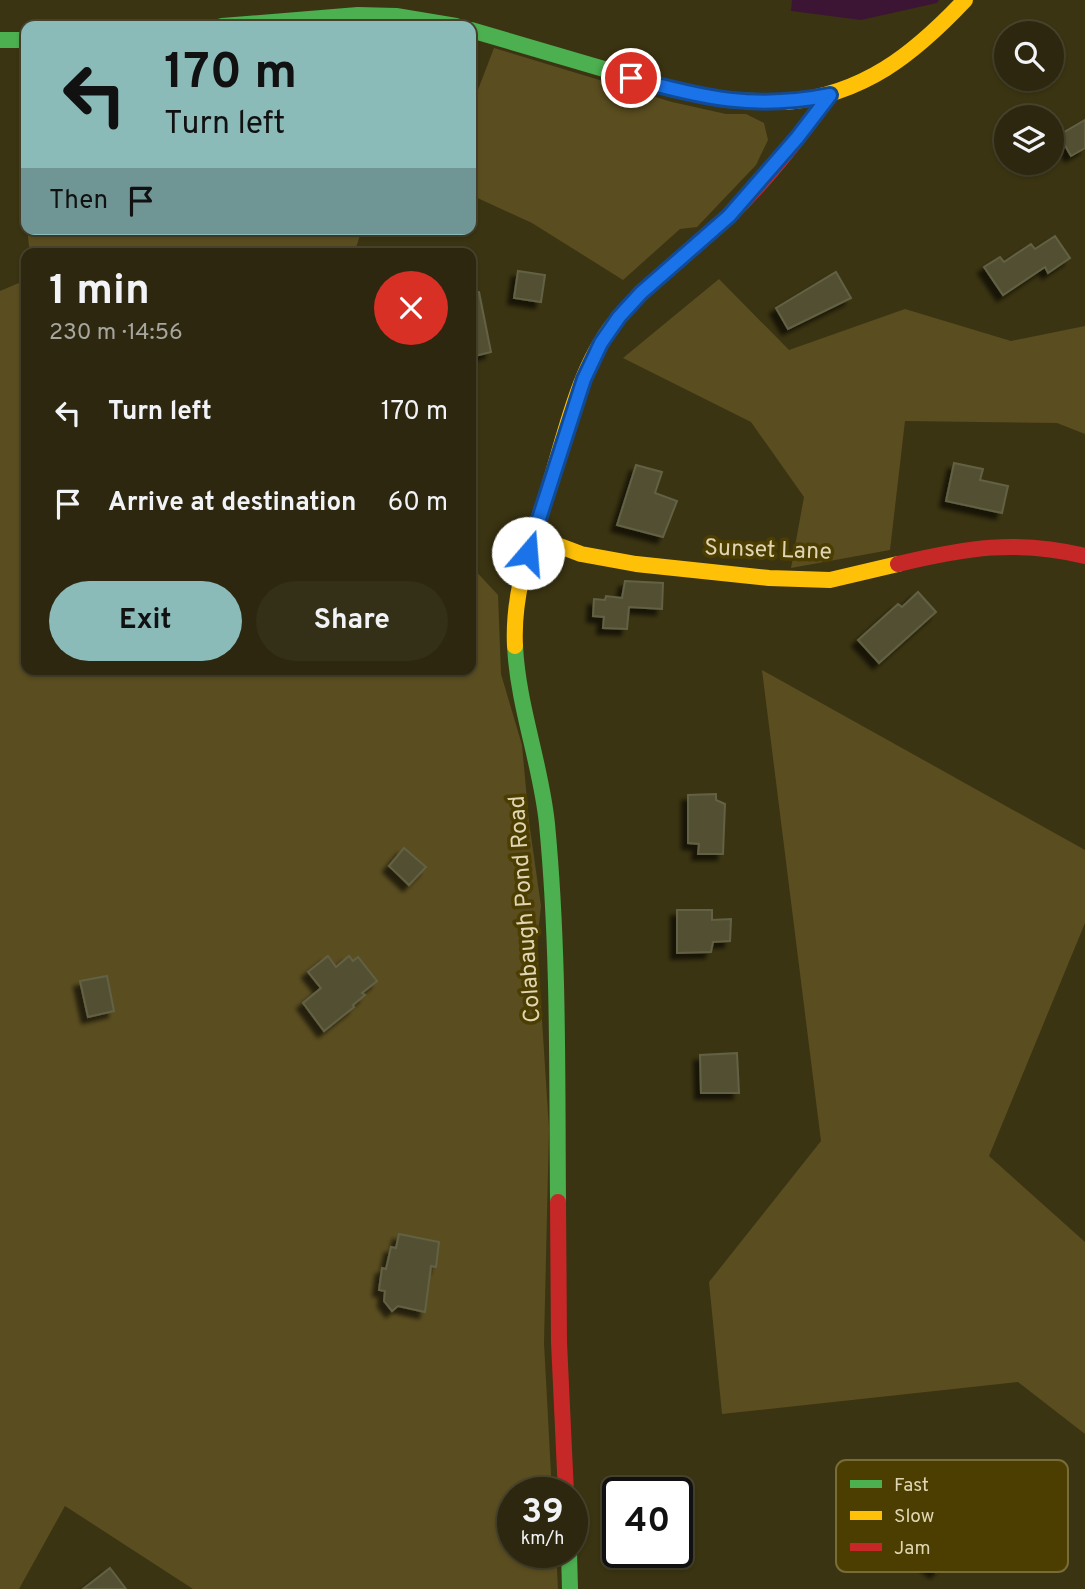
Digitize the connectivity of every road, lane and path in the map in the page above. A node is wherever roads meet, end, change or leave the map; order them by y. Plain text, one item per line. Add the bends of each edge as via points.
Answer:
1 (965, 0) edge
2 (284, 21) edge
3 (426, 21) edge
4 (476, 31) edge
5 (0, 40) edge
6 (21, 40) edge
7 (830, 95) junction
8 (533, 536) junction
9 (1085, 556) edge
10 (565, 1477) edge
11 (569, 1568) edge
12 (570, 1589) edge

1 - 7 street via 904,56 869,79
2 - 3 street via 358,15
4 - 7 street via 672,89 726,100 776,103
5 - 6 street
7 - 8 street, Colabaugh Pond Road via 729,216 641,293 601,343 584,379
8 - 9 street, Sunset Lane via 581,554 636,564 806,580 830,580 988,548 1045,547
8 - 10 street, Colabaugh Pond Road via 515,607 513,650 542,794 551,878
11 - 12 street

